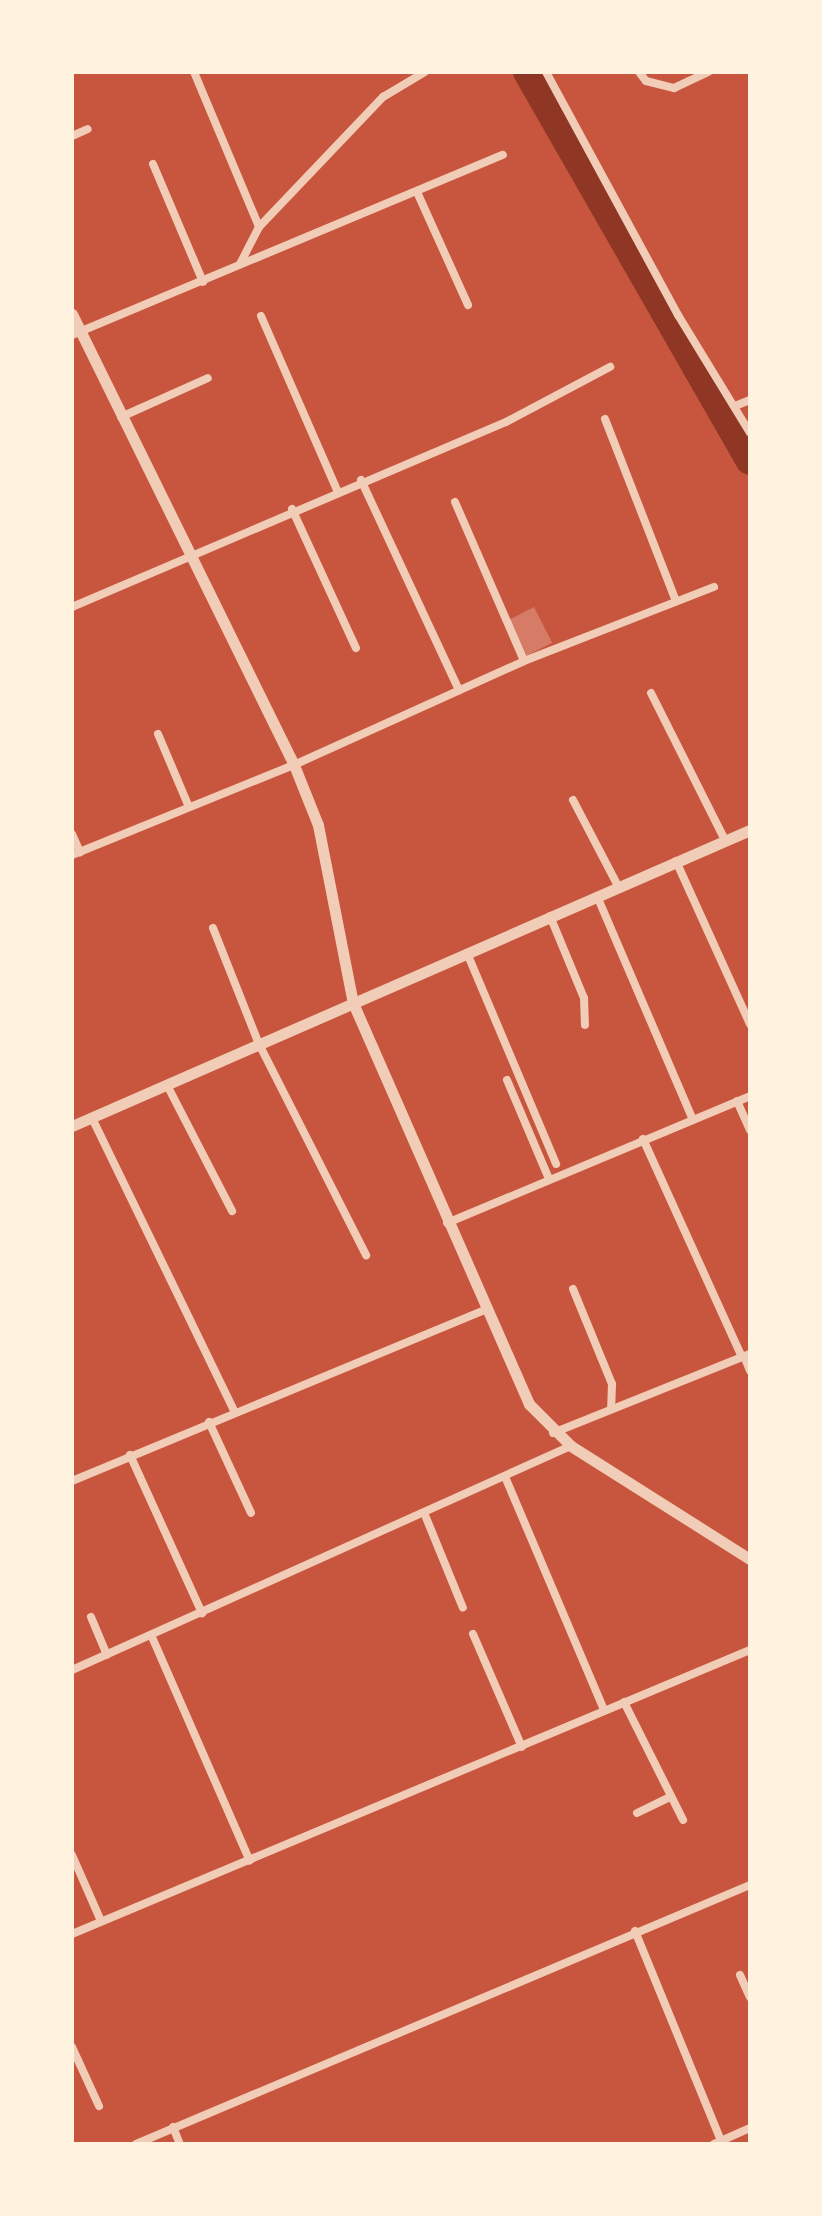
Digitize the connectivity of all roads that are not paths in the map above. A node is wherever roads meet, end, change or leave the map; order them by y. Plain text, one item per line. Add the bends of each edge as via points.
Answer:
1 (194, 72) edge
2 (425, 72) edge
3 (546, 72) edge
4 (639, 72) edge
5 (708, 72) edge
6 (88, 129) dead end
7 (72, 136) edge
8 (503, 155) dead end
9 (153, 164) dead end
10 (417, 192) junction
11 (259, 227) junction
12 (240, 265) junction
13 (203, 282) junction
14 (468, 305) dead end
15 (72, 314) edge
16 (261, 316) dead end
17 (76, 334) edge
18 (610, 367) dead end
19 (208, 378) dead end
20 (750, 400) edge
21 (735, 406) junction
22 (121, 417) junction
23 (605, 419) dead end
24 (750, 433) edge
25 (361, 480) junction
26 (337, 490) junction
27 (455, 502) dead end
28 (292, 509) junction
29 (188, 555) junction
30 (714, 587) dead end
31 (676, 601) junction
32 (72, 607) edge
33 (356, 648) dead end
34 (524, 661) junction
35 (459, 690) junction
36 (651, 693) dead end
37 (158, 734) dead end
38 (294, 765) junction
39 (573, 800) dead end
40 (189, 807) junction
41 (750, 830) edge
42 (72, 834) edge
43 (725, 840) junction
44 (76, 853) edge
45 (676, 861) junction
46 (618, 886) junction
47 (597, 896) junction
48 (550, 916) junction
49 (213, 928) dead end
50 (467, 953) junction
51 (353, 1003) junction
52 (750, 1024) edge
53 (585, 1025) dead end
54 (259, 1044) junction
55 (507, 1080) dead end
56 (167, 1085) junction
57 (750, 1096) edge
58 (737, 1101) junction
59 (92, 1118) junction
60 (692, 1118) junction
61 (72, 1126) edge
62 (750, 1130) edge
63 (643, 1139) junction
64 (556, 1164) dead end
65 (549, 1179) junction
66 (232, 1211) dead end
67 (447, 1223) junction
68 (366, 1255) dead end
69 (573, 1289) dead end
70 (487, 1309) junction
71 (745, 1356) edge
72 (750, 1371) edge
73 (611, 1409) junction
74 (235, 1412) junction
75 (209, 1422) junction
76 (553, 1433) junction
77 (571, 1446) junction
78 (130, 1455) junction
79 (506, 1479) junction
80 (72, 1481) edge
81 (251, 1513) dead end
82 (425, 1515) junction
83 (750, 1559) edge
84 (463, 1608) dead end
85 (202, 1613) junction
86 (91, 1617) dead end
87 (473, 1634) dead end
88 (152, 1637) junction
89 (750, 1650) edge
90 (107, 1655) junction
91 (72, 1670) edge
92 (624, 1702) junction
93 (604, 1710) junction
94 (522, 1747) junction
95 (670, 1797) junction
96 (637, 1813) dead end
97 (683, 1820) dead end
98 (72, 1855) edge
99 (250, 1861) junction
100 (750, 1885) edge
101 (101, 1921) junction
102 (635, 1931) junction
103 (72, 1934) edge
104 (740, 1975) dead end
105 (750, 1997) edge
106 (72, 2047) edge
107 (99, 2106) dead end
108 (173, 2127) junction
109 (750, 2128) edge
110 (717, 2142) edge
111 (136, 2144) edge
112 (180, 2144) edge

1 - 11 street
2 - 11 street via 383,97
3 - 21 street via 678,315
4 - 5 street via 646,81 674,88
6 - 7 street
8 - 10 street
9 - 13 street
10 - 12 street
10 - 14 street
11 - 12 street
12 - 13 street
13 - 17 street
15 - 17 street
16 - 26 street
17 - 22 street
18 - 25 street via 506,422
19 - 22 street
20 - 21 street
21 - 24 street
22 - 29 street
23 - 31 street
25 - 26 street
25 - 35 street
26 - 28 street
27 - 34 street
28 - 29 street
28 - 33 street
29 - 32 street
29 - 38 street
30 - 31 street
31 - 34 street
34 - 35 street
35 - 38 street
36 - 43 street
37 - 40 street
38 - 40 street
38 - 51 street via 318,825
39 - 46 street
40 - 44 street
41 - 43 street
42 - 44 street
43 - 45 street
45 - 46 street
45 - 52 street
46 - 47 street
47 - 48 street
47 - 60 street
48 - 50 street
48 - 53 street via 584,998
49 - 54 street
50 - 51 street
50 - 64 street
51 - 54 street
51 - 67 street
54 - 56 street
54 - 68 street
55 - 65 street
56 - 59 street
56 - 66 street
57 - 58 street
58 - 60 street
58 - 62 street
59 - 61 street
59 - 74 street
60 - 63 street
63 - 65 street
63 - 71 street
65 - 67 street
67 - 70 street
69 - 73 street via 612,1384
70 - 74 street
70 - 76 street via 524,1395
71 - 72 street
71 - 73 street
73 - 76 street
74 - 75 street
75 - 78 street
75 - 81 street
76 - 77 street
77 - 79 street
77 - 83 street
78 - 80 street
78 - 85 street
79 - 82 street
79 - 93 street
82 - 84 street
82 - 85 street
85 - 88 street
86 - 90 street
87 - 94 street
88 - 90 street
88 - 99 street
89 - 92 street
90 - 91 street
92 - 93 street
92 - 95 street
93 - 94 street
94 - 99 street
95 - 96 street
95 - 97 street
98 - 101 street
99 - 101 street
100 - 102 street
101 - 103 street
102 - 108 street
102 - 110 street
104 - 105 street
106 - 107 street
108 - 111 street
108 - 112 street
109 - 110 street

